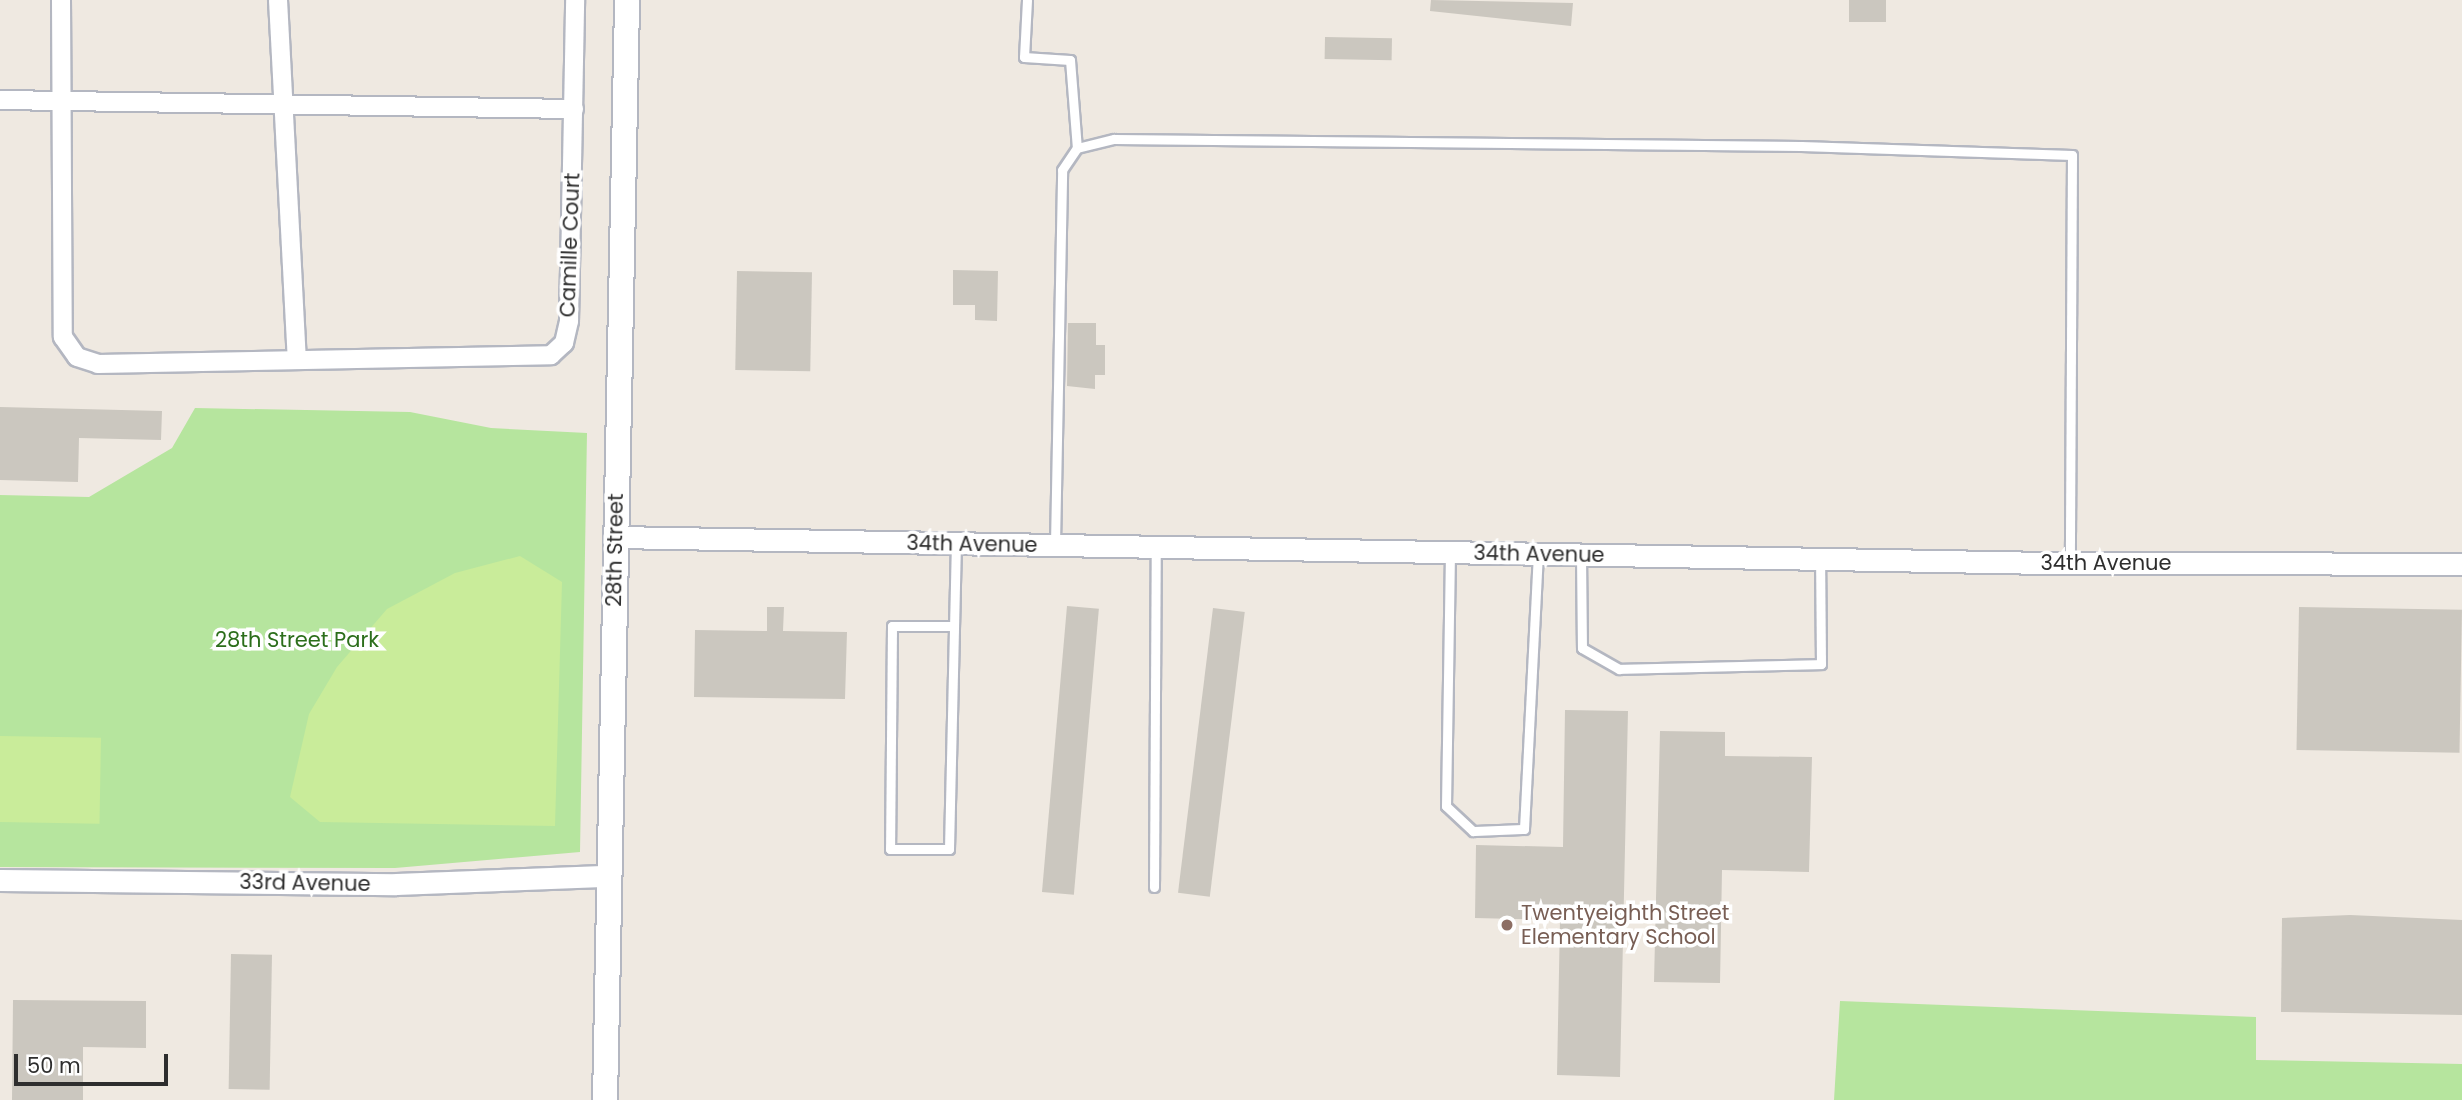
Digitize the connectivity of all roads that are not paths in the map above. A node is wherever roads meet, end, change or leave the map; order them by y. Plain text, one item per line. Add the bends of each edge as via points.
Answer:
1 (61, 0) edge
2 (278, 0) edge
3 (575, 0) edge
4 (627, 0) edge
5 (1027, 0) edge
6 (0, 100) edge
7 (59, 102) junction
8 (283, 108) junction
9 (574, 109) junction
10 (1077, 148) junction
11 (297, 359) junction
12 (615, 537) junction
13 (956, 543) junction
14 (1055, 545) junction
15 (1156, 547) junction
16 (1450, 552) junction
17 (1538, 554) junction
18 (1581, 555) junction
19 (1820, 559) junction
20 (2070, 563) junction
21 (2462, 564) edge
22 (954, 626) junction
23 (609, 876) junction
24 (0, 880) edge
25 (1154, 887) dead end
26 (605, 1100) edge

1 - 7 street, Camille Court
2 - 8 street
3 - 9 street, Camille Court
4 - 12 main road, 28th Street
5 - 10 lane via 1024,57 1070,60
6 - 7 street
7 - 8 street
7 - 11 street, Camille Court via 63,337 77,357 98,364
8 - 9 street
8 - 11 street
9 - 11 street, Camille Court via 569,321 564,343 551,355
10 - 14 lane via 1062,170
10 - 20 lane via 1114,139 1801,146 2072,155
12 - 13 street, 34th Avenue
12 - 23 main road, 28th Street
13 - 14 street, 34th Avenue
13 - 22 lane
14 - 15 street, 34th Avenue
15 - 16 street, 34th Avenue
15 - 25 lane
16 - 17 street, 34th Avenue
16 - 17 lane via 1446,806 1472,831 1524,829
17 - 18 street, 34th Avenue
18 - 19 street, 34th Avenue
18 - 19 lane via 1582,648 1619,669 1821,664
19 - 20 street, 34th Avenue
20 - 21 street, 34th Avenue
22 - 22 lane via 949,849 890,849 892,626
23 - 24 street, 33rd Avenue via 396,884
23 - 26 main road, 28th Street

